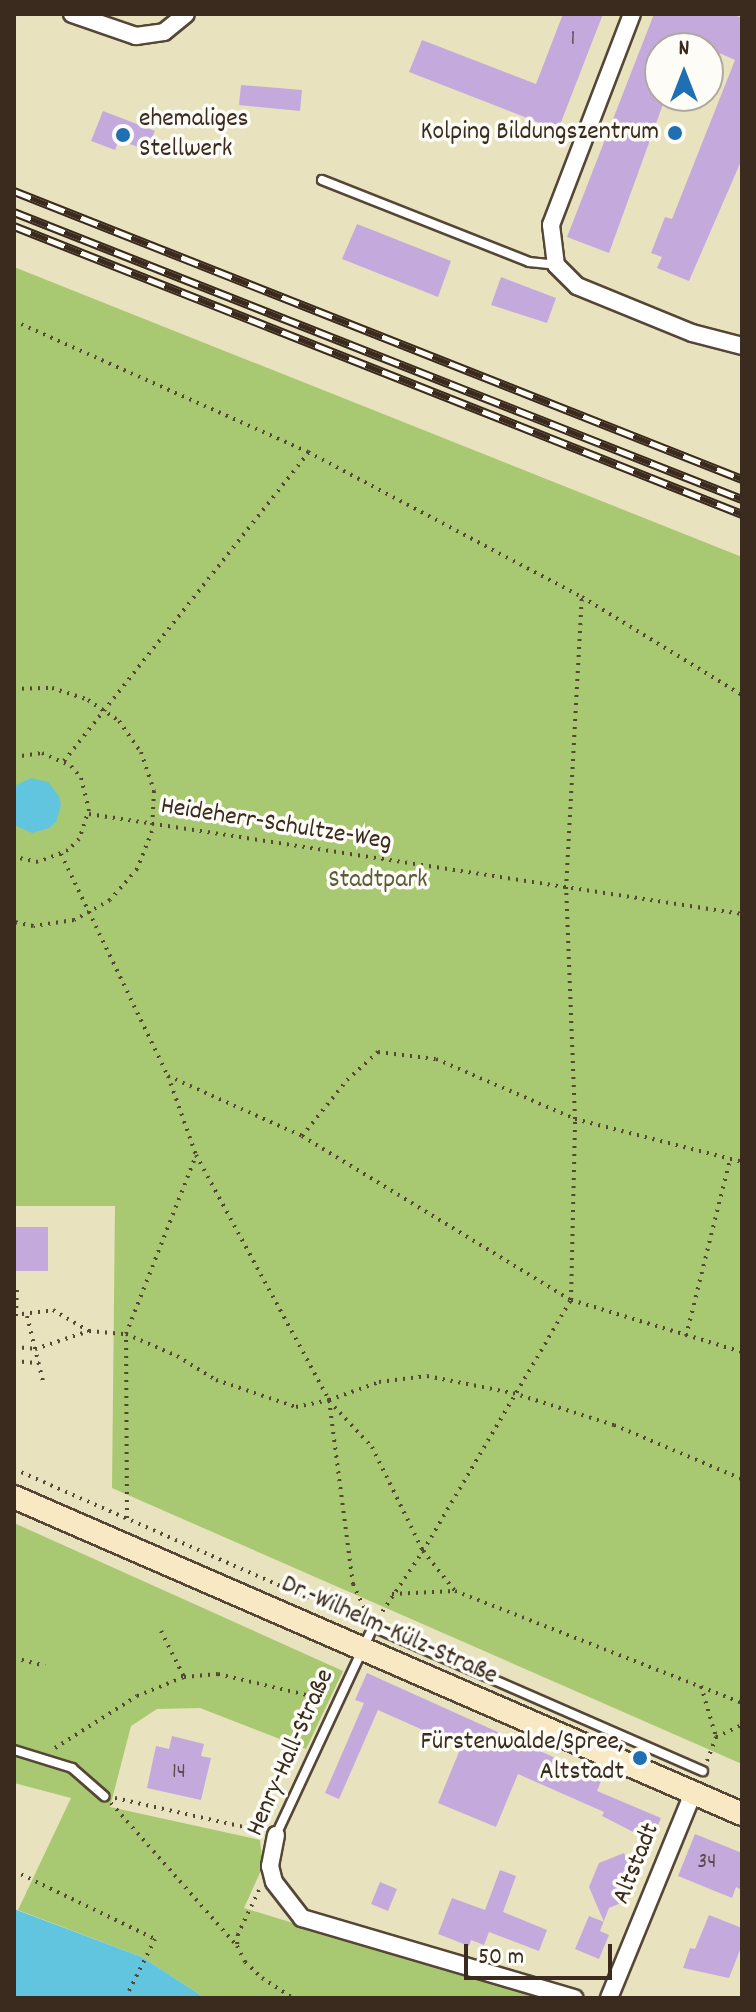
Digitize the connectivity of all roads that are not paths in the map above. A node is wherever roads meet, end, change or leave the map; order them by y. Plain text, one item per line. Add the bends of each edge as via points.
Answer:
1 (72, 14) edge
2 (186, 14) edge
3 (632, 14) edge
4 (322, 180) dead end
5 (556, 265) junction
6 (742, 346) edge
7 (14, 1497) edge
8 (363, 1650) junction
9 (14, 1750) edge
10 (703, 1771) road end
11 (693, 1793) junction
12 (104, 1796) road end
13 (742, 1814) edge
14 (276, 1835) joint
15 (574, 1998) edge
16 (609, 1998) edge

1 - 2 street via 136,36 164,32
3 - 5 street via 551,225
4 - 5 lane via 529,262
5 - 6 street via 577,286 692,333
7 - 8 main road, Dr.-Wilhelm-Külz-Straße
8 - 10 lane, Henry-Hall-Straße via 373,1627
8 - 11 main road, Dr.-Wilhelm-Külz-Straße
8 - 14 lane, Henry-Hall-Straße
9 - 12 lane via 72,1768
11 - 13 main road, Dr.-Wilhelm-Külz-Straße
11 - 16 street, Altstadt
14 - 15 street, Henry-Hall-Straße via 270,1866 274,1882 302,1918

